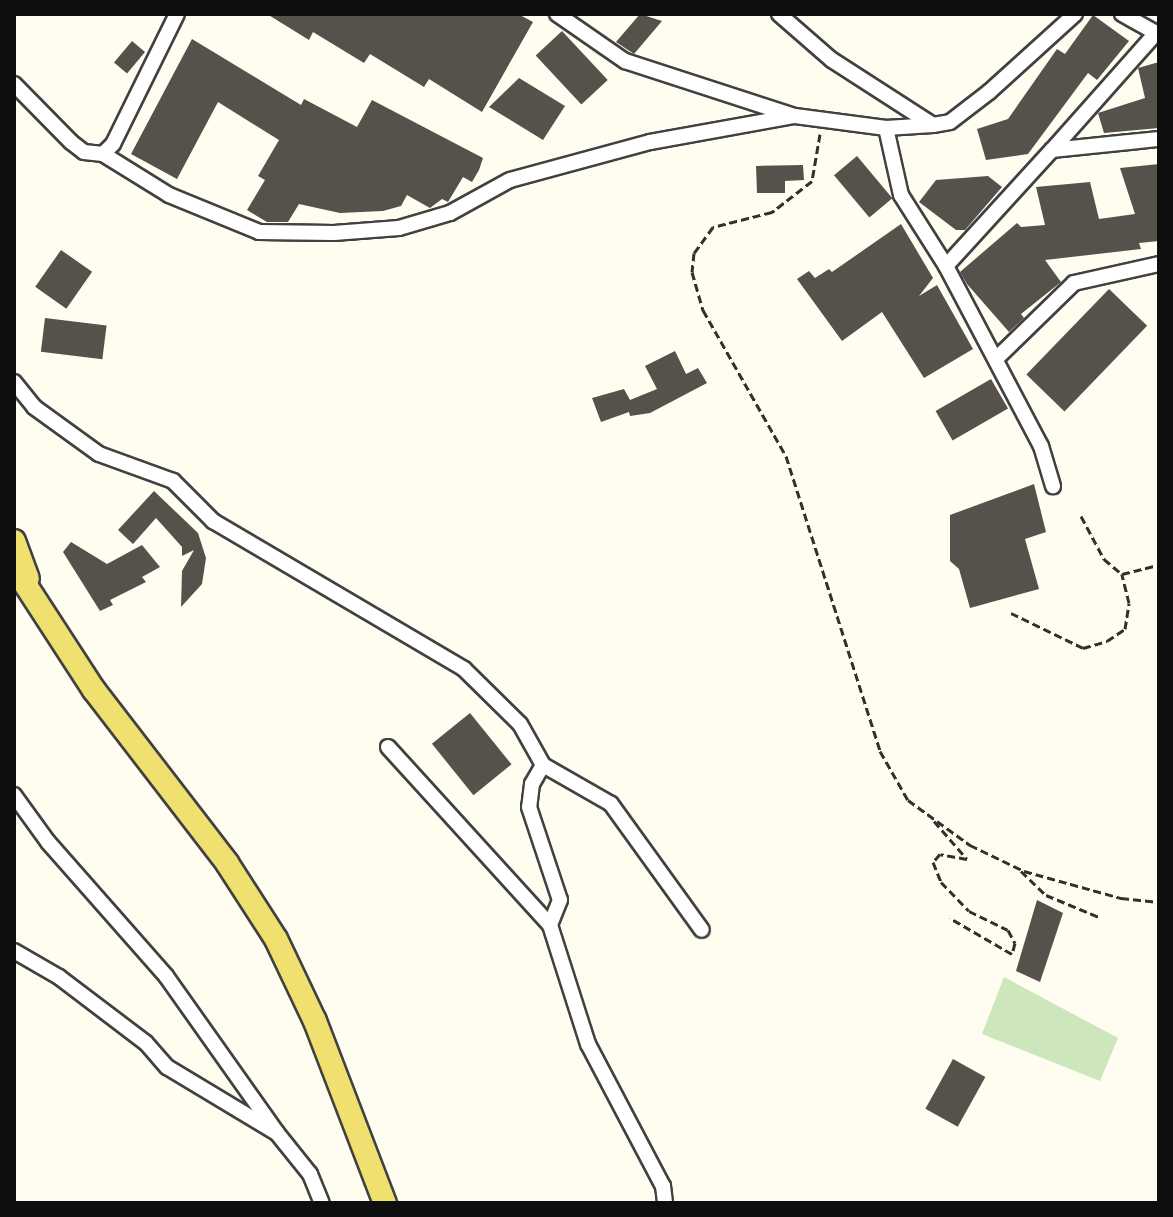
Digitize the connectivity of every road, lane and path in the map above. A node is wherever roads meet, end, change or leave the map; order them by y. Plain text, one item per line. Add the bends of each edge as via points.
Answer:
1 (177, 14) edge
2 (557, 14) edge
3 (779, 14) edge
4 (1075, 14) edge
5 (1122, 14) edge
6 (1157, 33) edge
7 (14, 84) edge
8 (795, 116) junction
9 (817, 119) junction
10 (933, 125) junction
11 (886, 128) junction
12 (1159, 139) edge
13 (1052, 150) junction
14 (103, 154) junction
15 (1159, 264) edge
16 (946, 266) junction
17 (998, 357) junction
18 (14, 382) edge
19 (1053, 486) dead end
20 (1081, 516) dead end
21 (14, 541) edge
22 (1159, 565) edge
23 (14, 567) edge
24 (1122, 574) junction
25 (34, 595) junction
26 (1011, 613) dead end
27 (388, 747) dead end
28 (543, 765) junction
29 (14, 795) edge
30 (928, 815) junction
31 (1018, 868) junction
32 (1159, 902) edge
33 (1099, 917) dead end
34 (950, 918) dead end
35 (550, 925) junction
36 (702, 930) dead end
37 (14, 951) edge
38 (277, 1133) junction
39 (322, 1203) edge
40 (385, 1203) edge
41 (665, 1203) edge

1 - 14 street via 113,144
2 - 8 street via 625,61
3 - 10 street via 832,60
4 - 10 street via 989,92 950,122
5 - 6 street
6 - 13 street
7 - 14 street via 71,142 84,152
8 - 9 street
8 - 14 street via 650,142 510,180 450,213 399,228 334,233 259,232 169,195
9 - 11 street
9 - 30 path via 822,145 812,181 772,212 713,227 694,253 692,272 703,310 786,456 880,751 908,800
10 - 11 street
11 - 16 street via 901,195
12 - 13 street
13 - 16 street
15 - 17 street via 1074,283
16 - 17 street
17 - 19 street via 1041,446
18 - 28 street via 34,407 99,454 173,481 213,521 464,669 520,724
20 - 24 path via 1104,559
21 - 25 main road
22 - 24 path
23 - 25 main road
24 - 26 path via 1129,603 1125,629 1107,641 1083,648
25 - 40 main road via 87,679 227,863 276,939 315,1021
27 - 35 street
28 - 35 street via 532,784 529,807 560,900
28 - 36 street via 611,804
29 - 38 street via 48,842 166,976
30 - 31 path via 970,845
30 - 34 path via 967,859 940,854 933,862 941,882 969,911 1008,930 1015,943 1012,954
31 - 32 path via 1121,898
31 - 33 path via 1046,895
35 - 41 street via 588,1044 663,1186
37 - 38 street via 146,1043 167,1067
38 - 39 street via 310,1174

